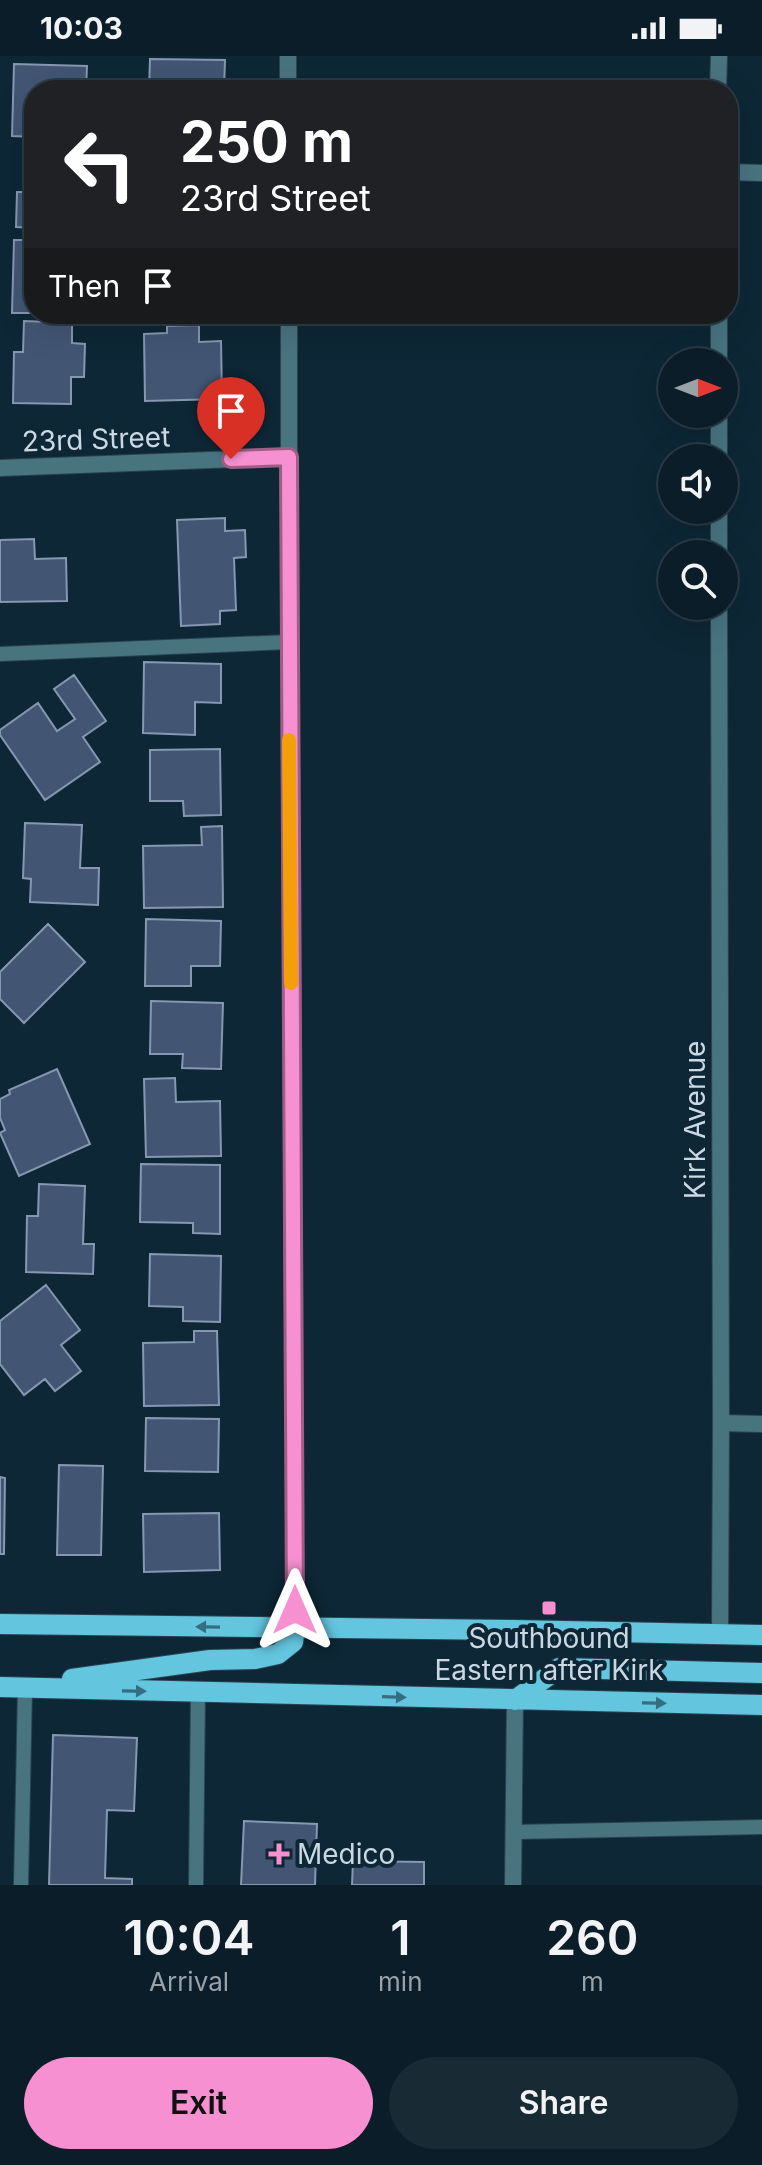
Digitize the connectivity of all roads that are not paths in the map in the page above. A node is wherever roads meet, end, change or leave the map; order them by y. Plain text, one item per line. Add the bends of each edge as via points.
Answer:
1 (288, 56) edge
2 (719, 56) edge
3 (288, 80) edge
4 (718, 80) edge
5 (738, 172) edge
6 (762, 173) edge
7 (289, 324) edge
8 (719, 324) edge
9 (719, 348) edge
10 (289, 457) junction
11 (0, 468) edge
12 (719, 620) edge
13 (289, 642) junction
14 (0, 654) edge
15 (721, 1423) junction
16 (762, 1424) edge
17 (0, 1624) edge
18 (295, 1628) junction
19 (720, 1634) junction
20 (762, 1635) edge
21 (762, 1673) edge
22 (11, 1688) edge
23 (198, 1692) junction
24 (515, 1700) junction
25 (762, 1705) edge
26 (762, 1827) edge
27 (514, 1832) junction
28 (21, 1885) edge
29 (196, 1885) edge
30 (513, 1885) edge

1 - 3 street
2 - 4 street
5 - 6 street
7 - 10 street
8 - 9 street
10 - 11 street, 23rd Street
10 - 13 street
12 - 15 street, Kirk Avenue
13 - 14 lane
13 - 18 street
15 - 16 street
15 - 19 street, Kirk Avenue
18 -> 17 main road
18 - 19 main road
18 - 22 main road via 293,1642 278,1654 255,1659 210,1660
19 - 20 main road
21 - 24 main road via 559,1668
22 -> 23 main road
22 - 28 lane
23 -> 24 main road
23 - 29 lane
24 -> 25 main road
24 - 27 street
26 - 27 lane
27 - 30 street

